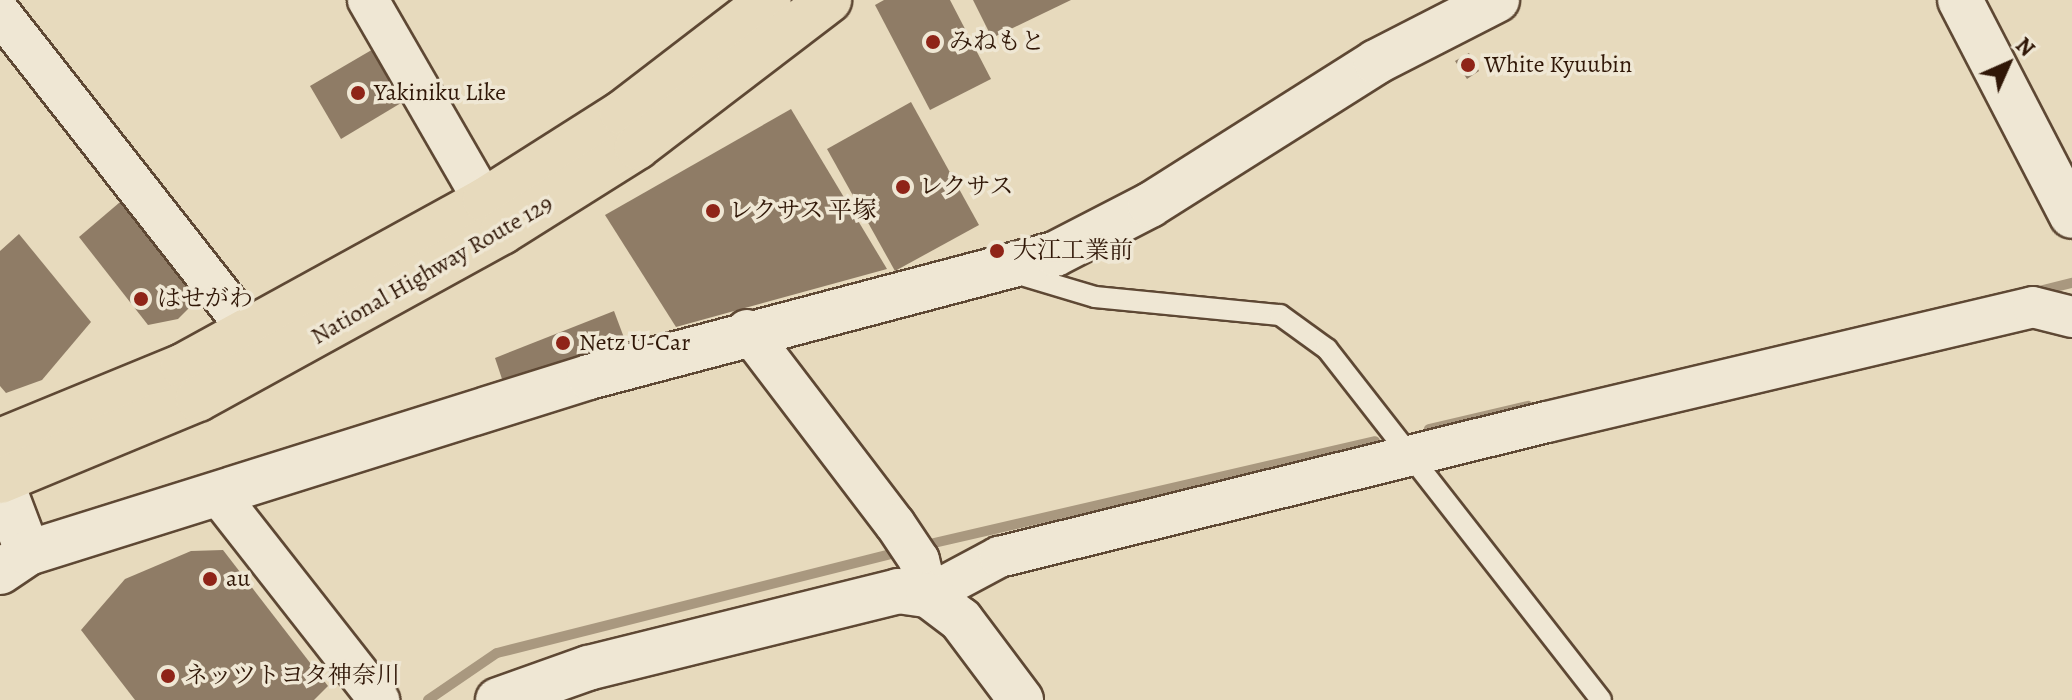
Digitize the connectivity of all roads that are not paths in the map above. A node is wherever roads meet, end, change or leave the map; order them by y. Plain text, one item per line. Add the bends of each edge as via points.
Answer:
1 (368, 0) edge
2 (769, 0) edge
3 (829, 0) edge
4 (1497, 0) edge
5 (1960, 0) edge
6 (0, 13) edge
7 (494, 216) junction
8 (2072, 216) edge
9 (1010, 271) junction
10 (2072, 317) edge
11 (747, 330) junction
12 (261, 346) junction
13 (0, 441) edge
14 (1412, 455) junction
15 (0, 481) edge
16 (220, 497) junction
17 (14, 562) edge
18 (924, 578) junction
19 (379, 700) edge
20 (498, 700) edge
21 (1021, 700) edge
22 (1601, 700) edge

1 - 7 street
2 - 7 highway, National Highway Route 129
3 - 7 highway, National Highway Route 129 via 637,147
4 - 9 street via 1376,62 1098,235
5 - 8 street
6 - 12 street
7 - 12 highway, National Highway Route 129
9 - 11 street
9 - 14 lane via 1095,297 1280,315 1327,349
10 - 14 street via 2033,307
11 - 16 street
11 - 18 street via 895,524
12 - 13 highway, National Highway Route 129
12 - 15 highway, National Highway Route 129
14 - 18 street
14 - 22 lane
15 - 17 street
16 - 17 street
16 - 19 street
18 - 20 street via 898,591 588,668
18 - 21 street

